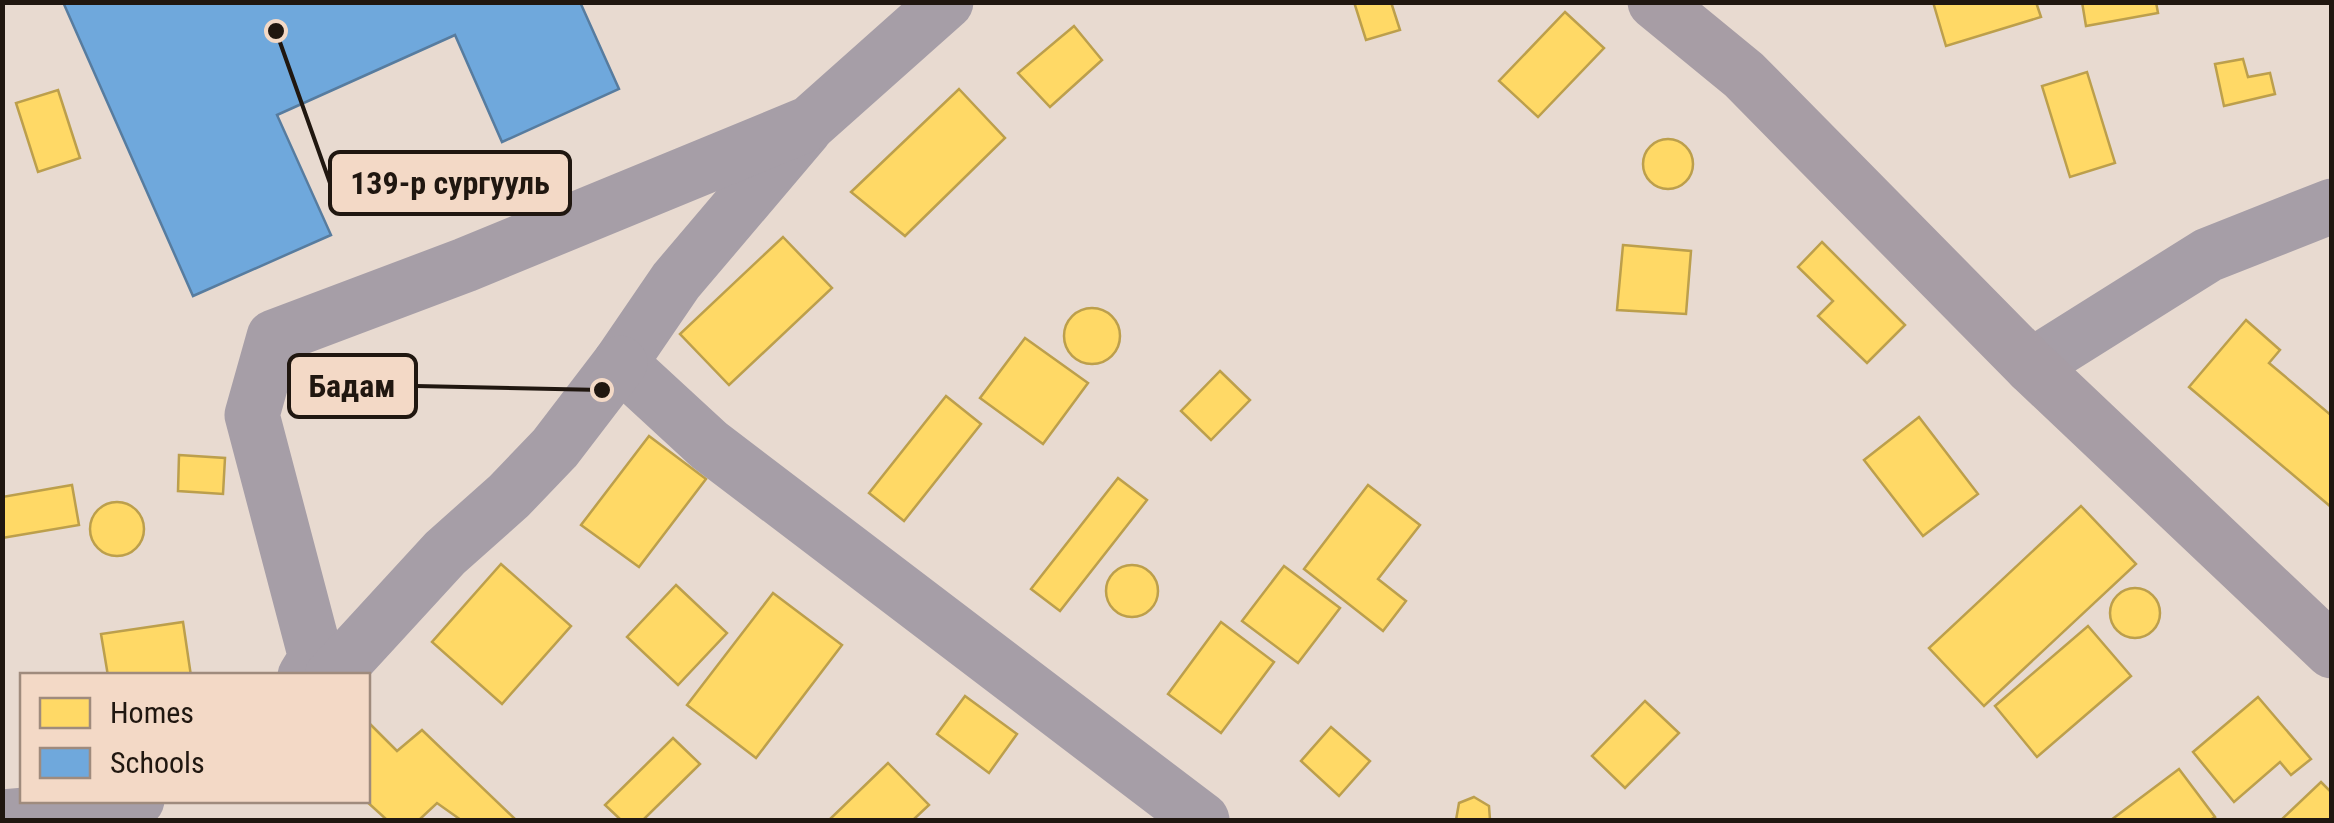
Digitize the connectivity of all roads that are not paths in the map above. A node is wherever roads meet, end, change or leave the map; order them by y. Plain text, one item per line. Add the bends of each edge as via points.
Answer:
1 (946, 2) edge
2 (1654, 2) edge
3 (810, 123) junction
4 (2332, 206) edge
5 (620, 363) junction
6 (2031, 366) junction
7 (2332, 651) edge
8 (307, 673) edge
9 (335, 673) edge
10 (125, 809) edge
11 (2, 817) edge
12 (1202, 820) edge

1 - 3 street
2 - 6 main road via 1744,75
3 - 5 street via 676,281
3 - 8 street via 274,337 252,415 316,658
4 - 6 street via 2208,256
5 - 9 street via 554,448
5 - 12 street via 709,445
6 - 7 main road
10 - 11 street

